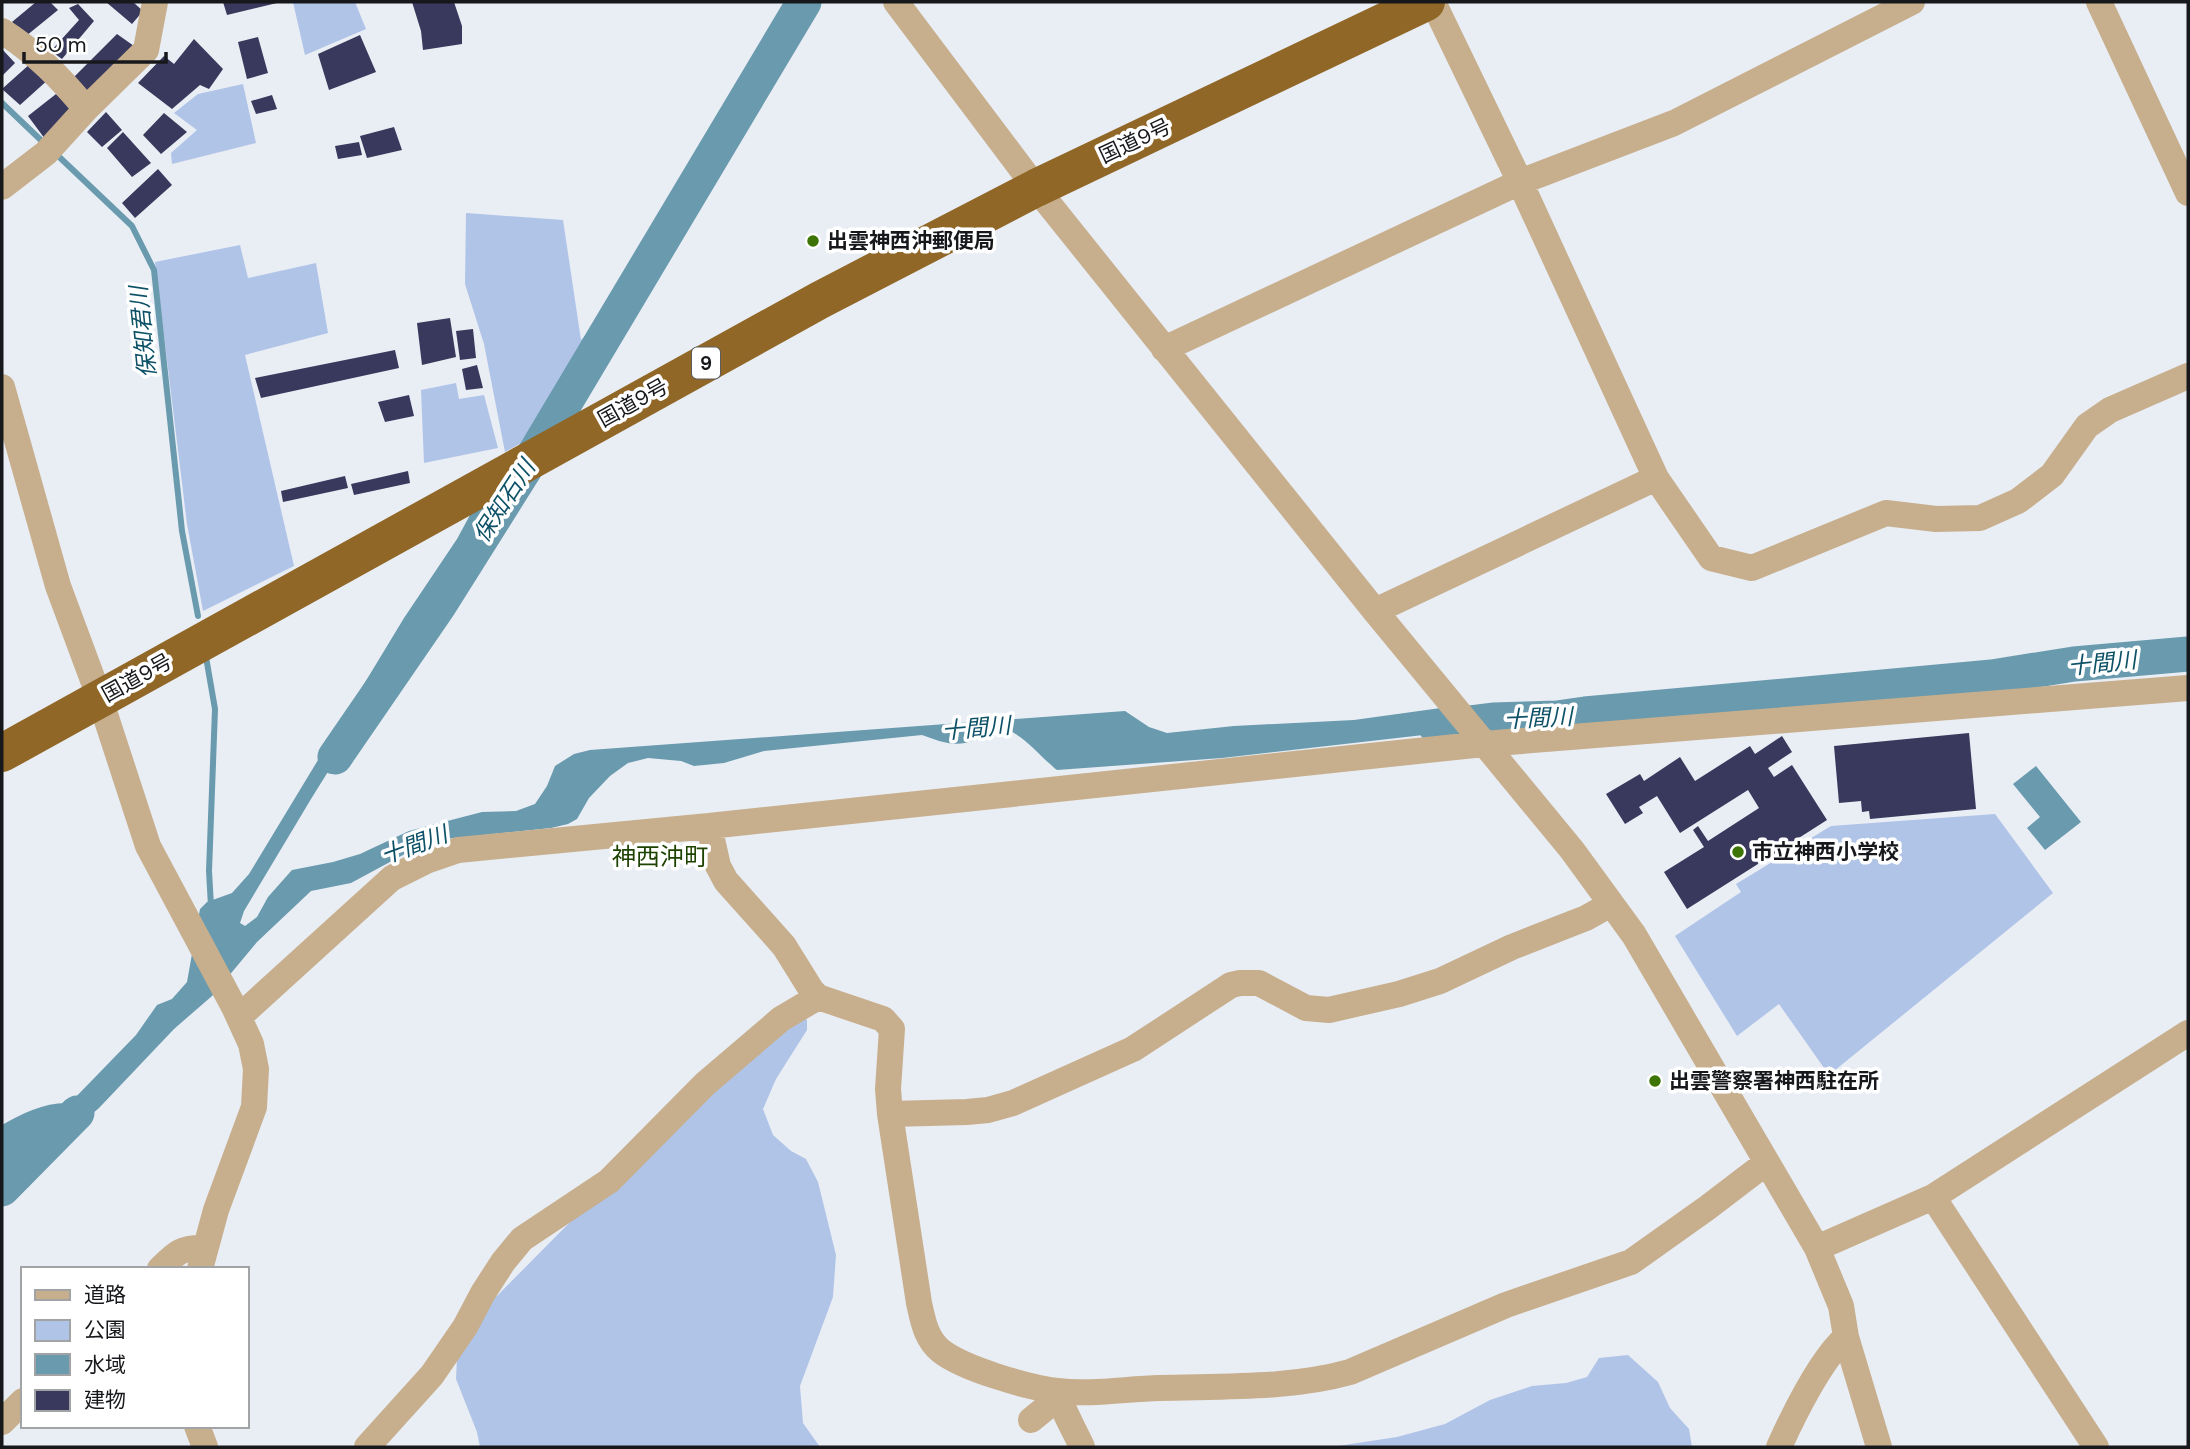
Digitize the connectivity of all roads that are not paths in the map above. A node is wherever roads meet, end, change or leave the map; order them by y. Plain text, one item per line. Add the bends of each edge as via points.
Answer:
1 (155, 2) edge
2 (896, 2) edge
3 (1426, 2) edge
4 (1433, 2) edge
5 (1912, 2) edge
6 (2099, 2) edge
7 (2, 31) edge
8 (86, 108) junction
9 (1520, 182) junction
10 (2, 187) edge
11 (1036, 188) junction
12 (2188, 193) edge
13 (1164, 349) junction
14 (2188, 376) edge
15 (2, 387) edge
16 (1656, 478) junction
17 (1375, 611) junction
18 (2188, 688) edge
19 (100, 699) junction
20 (1481, 741) junction
21 (2, 753) edge
22 (709, 826) junction
23 (1611, 904) junction
24 (818, 997) junction
25 (237, 1013) junction
26 (2188, 1033) edge
27 (890, 1114) junction
28 (1766, 1163) junction
29 (1933, 1197) junction
30 (1816, 1248) junction
31 (202, 1258) edge
32 (162, 1267) edge
33 (1846, 1337) junction
34 (1059, 1394) junction
35 (21, 1403) edge
36 (1031, 1420) dead end
37 (2, 1422) edge
38 (198, 1428) edge
39 (205, 1447) edge
40 (367, 1447) edge
41 (1082, 1447) edge
42 (1779, 1447) edge
43 (1879, 1447) edge
44 (2096, 1447) edge

1 - 8 street via 146,50
2 - 11 street
3 - 11 highway, 国道9号 / 9
4 - 9 street
5 - 9 street via 1674,123
6 - 12 street
7 - 8 street via 69,87
8 - 10 street via 46,153
9 - 13 street
9 - 16 street
11 - 13 street
11 - 19 highway, 国道9号 / 9 via 820,300
13 - 17 street
14 - 16 street via 2110,410 2087,426 2053,475 2005,507 1980,518 1886,513 1752,568 1710,558
15 - 19 street via 58,586
16 - 17 street
17 - 20 street
18 - 20 street
19 - 21 highway, 国道9号 / 9
19 - 25 street via 148,846
20 - 22 street
20 - 23 street
22 - 24 street via 726,881 783,946
22 - 25 street via 442,854 392,878
23 - 27 street via 1440,981 1329,1010 1306,1008 1259,984 1231,985 1133,1049 1013,1103 967,1112
23 - 28 street via 1646,952
24 - 27 street via 890,1025
24 - 40 street via 781,1019 705,1084 609,1181 522,1239 432,1375
25 - 31 street via 254,1054 254,1107
26 - 29 street
27 - 34 street via 919,1303 932,1341 956,1360
28 - 30 street
28 - 34 street via 1631,1262 1506,1305 1350,1372 1290,1383
29 - 30 street
29 - 44 street
30 - 33 street via 1841,1306
31 - 32 street via 190,1247
33 - 42 street via 1835,1346
33 - 43 street
34 - 36 street
34 - 41 street
35 - 37 street
38 - 39 street

